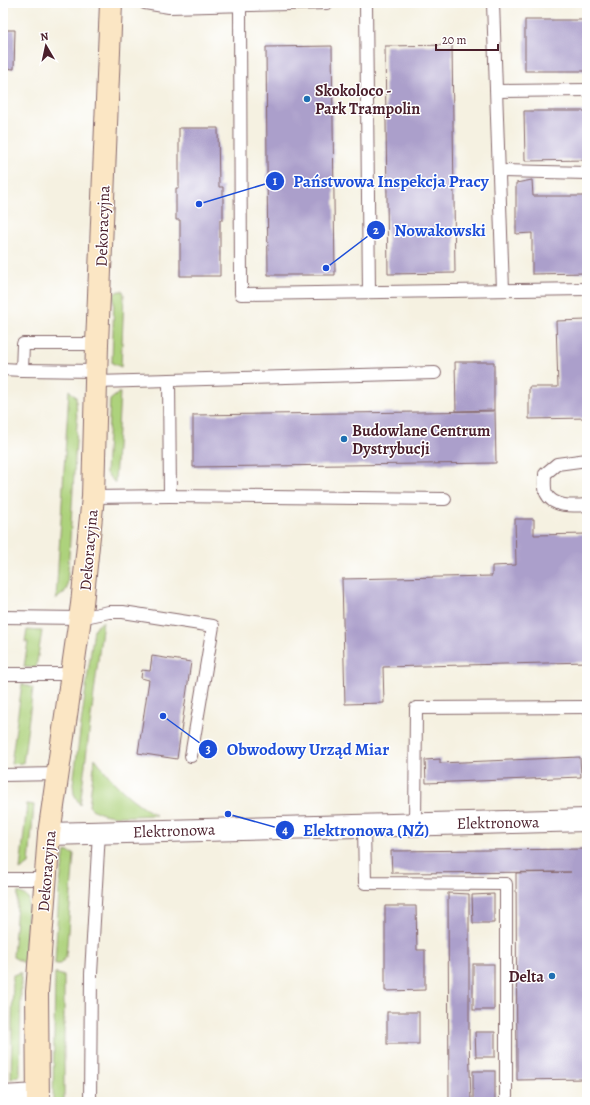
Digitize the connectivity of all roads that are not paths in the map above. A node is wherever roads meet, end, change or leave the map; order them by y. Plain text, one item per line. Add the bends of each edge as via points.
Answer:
1 (111, 3) edge
2 (145, 3) edge
3 (327, 3) edge
4 (366, 3) edge
5 (494, 3) edge
6 (240, 5) junction
7 (587, 90) edge
8 (497, 91) junction
9 (499, 171) junction
10 (587, 173) edge
11 (587, 288) edge
12 (503, 290) junction
13 (369, 292) junction
14 (97, 344) junction
15 (3, 369) edge
16 (22, 370) junction
17 (435, 373) dead end
18 (96, 376) junction
19 (169, 380) junction
20 (587, 460) edge
21 (170, 496) junction
22 (93, 497) junction
23 (445, 499) dead end
24 (587, 505) edge
25 (3, 617) edge
26 (80, 618) junction
27 (3, 674) edge
28 (72, 674) junction
29 (587, 707) edge
30 (191, 756) dead end
31 (58, 774) junction
32 (3, 775) edge
33 (587, 820) edge
34 (415, 824) junction
35 (364, 825) junction
36 (99, 832) junction
37 (49, 834) junction
38 (3, 879) edge
39 (46, 879) junction
40 (3, 1097) edge
41 (38, 1098) edge
42 (90, 1102) edge
43 (506, 1102) edge

1 - 14 street, Dekoracyjna
2 - 6 lane via 169,8
3 - 6 lane
4 - 13 lane
5 - 8 lane
6 - 13 lane via 241,294
7 - 8 lane
8 - 9 lane
9 - 10 lane
9 - 12 lane
11 - 12 lane
12 - 13 lane
14 - 16 lane via 23,344
14 - 18 street, Dekoracyjna
15 - 16 lane
16 - 18 lane
17 - 19 lane
18 - 19 lane
18 - 22 street, Dekoracyjna
19 - 21 lane
20 - 24 lane via 557,464 545,474 546,493 554,502 567,506
21 - 22 lane
21 - 23 lane
22 - 26 street, Dekoracyjna
25 - 26 lane
26 - 28 street, Dekoracyjna
26 - 30 lane via 116,612 213,626
27 - 28 lane
28 - 31 street, Dekoracyjna
29 - 34 lane via 416,708
31 - 32 lane
31 - 37 street, Dekoracyjna
33 - 34 street, Elektronowa
34 - 35 street, Elektronowa
35 - 36 street, Elektronowa
35 - 43 lane via 365,884 506,884
36 - 37 street, Elektronowa
36 - 42 lane via 91,974
37 - 39 street, Dekoracyjna
38 - 39 lane
39 - 41 street, Dekoracyjna via 37,992
40 - 41 street, Dekoracyjna

